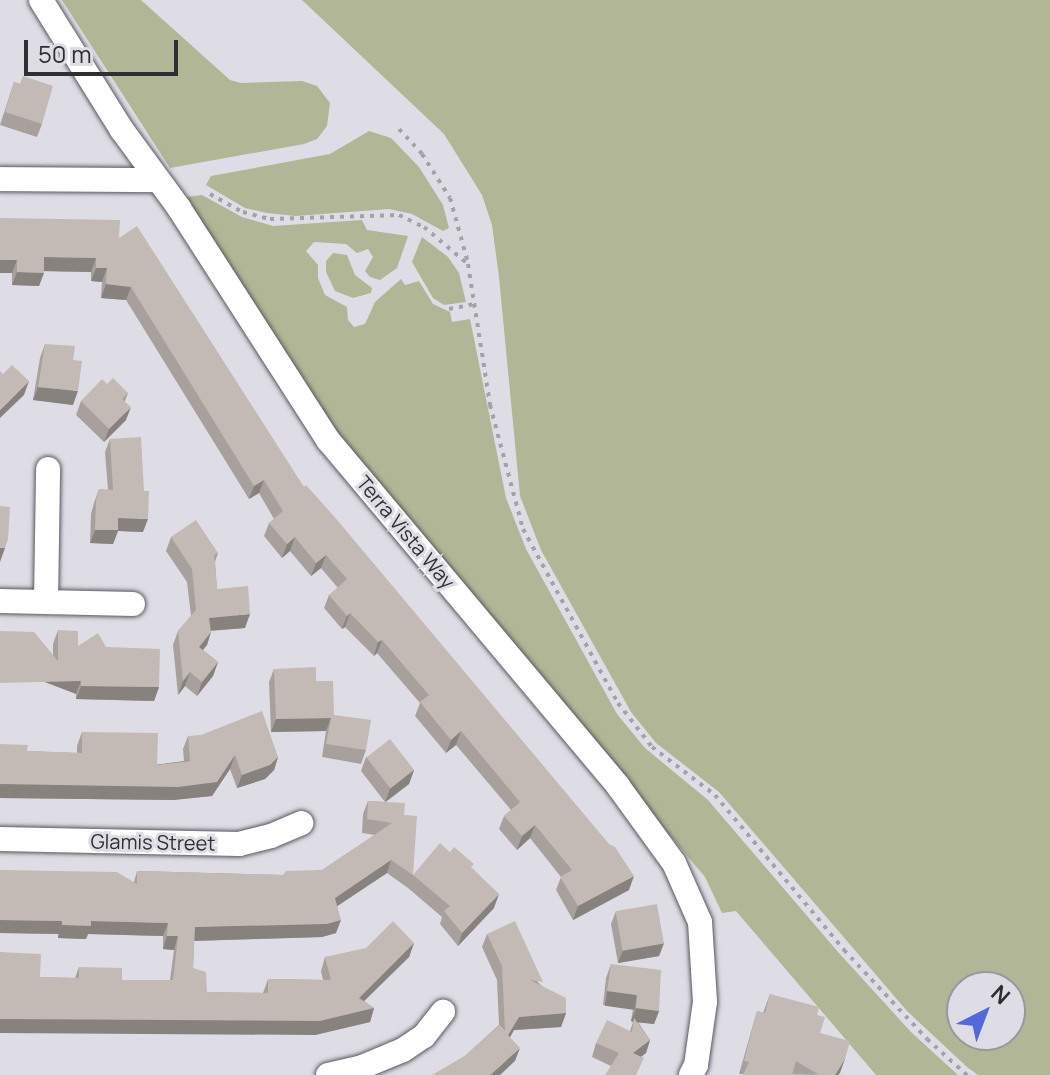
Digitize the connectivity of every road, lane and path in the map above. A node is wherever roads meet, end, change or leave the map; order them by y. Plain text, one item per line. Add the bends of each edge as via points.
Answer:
1 (41, 0) edge
2 (399, 129) dead end
3 (0, 179) edge
4 (157, 180) junction
5 (210, 194) dead end
6 (468, 264) junction
7 (474, 304) junction
8 (449, 309) dead end
9 (48, 469) dead end
10 (0, 601) edge
11 (46, 602) junction
12 (133, 604) dead end
13 (301, 823) dead end
14 (0, 839) edge
15 (443, 1012) dead end
16 (328, 1075) edge
17 (691, 1075) edge
18 (967, 1075) edge

1 - 4 street, Terra Vista Way
2 - 6 path via 450,198
3 - 4 street
4 - 17 street, Terra Vista Way via 328,440 618,786 674,863 700,922 705,1002
5 - 6 path via 270,219 399,215 424,227
6 - 7 path
7 - 8 path
7 - 18 path via 490,405 523,529 623,712 652,747 715,795 844,950
9 - 11 street
10 - 11 street
11 - 12 street
13 - 14 street, Glamis Street via 239,844
15 - 16 street via 424,1036 403,1050

